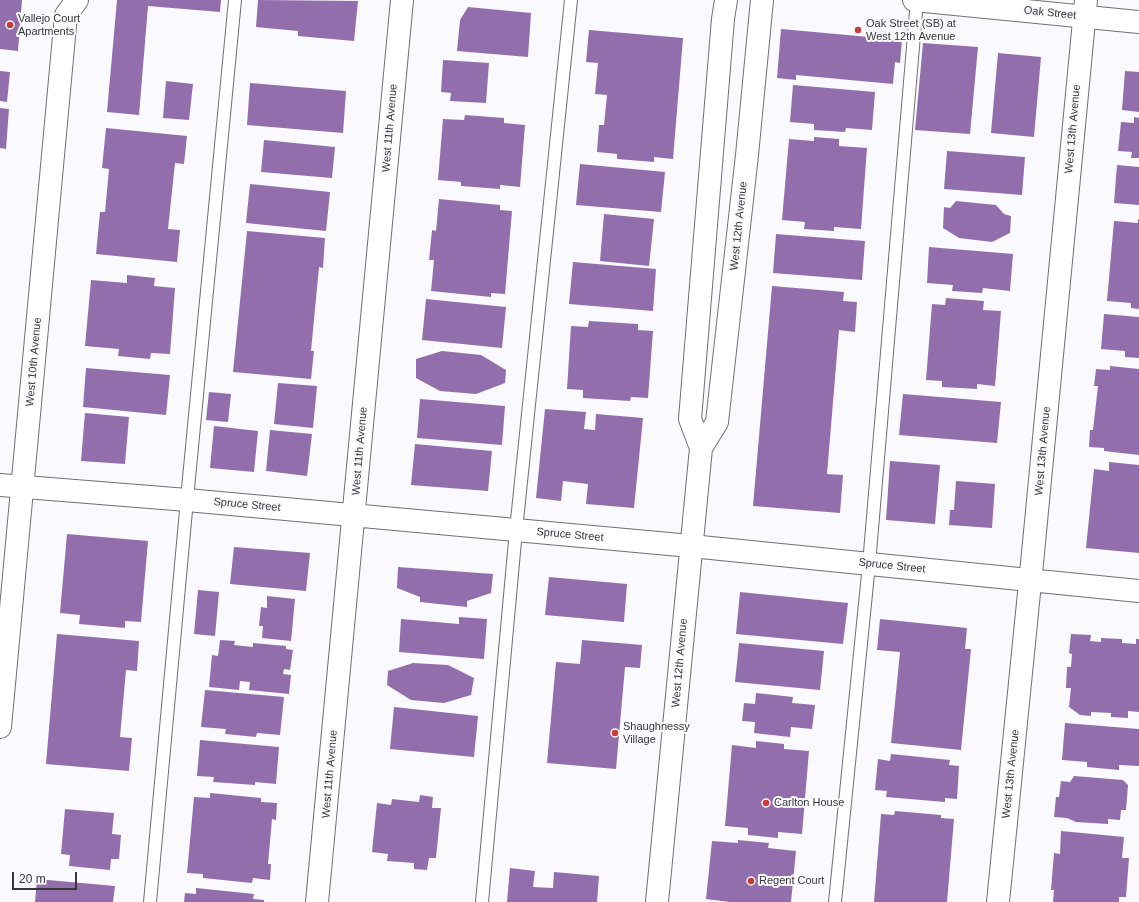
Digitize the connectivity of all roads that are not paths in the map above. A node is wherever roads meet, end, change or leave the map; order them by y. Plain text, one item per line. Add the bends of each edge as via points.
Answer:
1 (77, 0) edge
2 (235, 0) edge
3 (402, 0) edge
4 (571, 0) edge
5 (726, 0) edge
6 (762, 0) edge
7 (916, 0) edge
8 (1085, 8) edge
9 (1139, 22) edge
10 (701, 448) junction
11 (0, 485) edge
12 (23, 487) junction
13 (187, 500) junction
14 (354, 515) junction
15 (516, 530) junction
16 (691, 546) junction
17 (869, 564) junction
18 (1030, 580) junction
19 (1139, 591) edge
20 (0, 728) edge
21 (150, 902) edge
22 (318, 902) edge
23 (482, 902) edge
24 (657, 902) edge
25 (836, 902) edge
26 (998, 902) edge

1 - 12 street, West 10th Avenue via 66,15
2 - 13 lane
3 - 14 street, West 11th Avenue
4 - 15 lane
5 - 10 street, West 12th Avenue via 690,419
6 - 10 street, West 12th Avenue via 717,422
7 - 8 street, Oak Street
7 - 17 lane
8 - 9 street, Oak Street
8 - 18 street, West 13th Avenue
10 - 16 street, West 12th Avenue
11 - 12 street, Spruce Street
12 - 13 street, Spruce Street
12 - 20 street, West 10th Avenue
13 - 14 street, Spruce Street
13 - 21 lane
14 - 15 street, Spruce Street
14 - 22 street, West 11th Avenue
15 - 16 street, Spruce Street
15 - 23 lane
16 - 17 street, Spruce Street
16 - 24 street, West 12th Avenue
17 - 18 street, Spruce Street
17 - 25 lane
18 - 19 street, Spruce Street
18 - 26 street, West 13th Avenue

